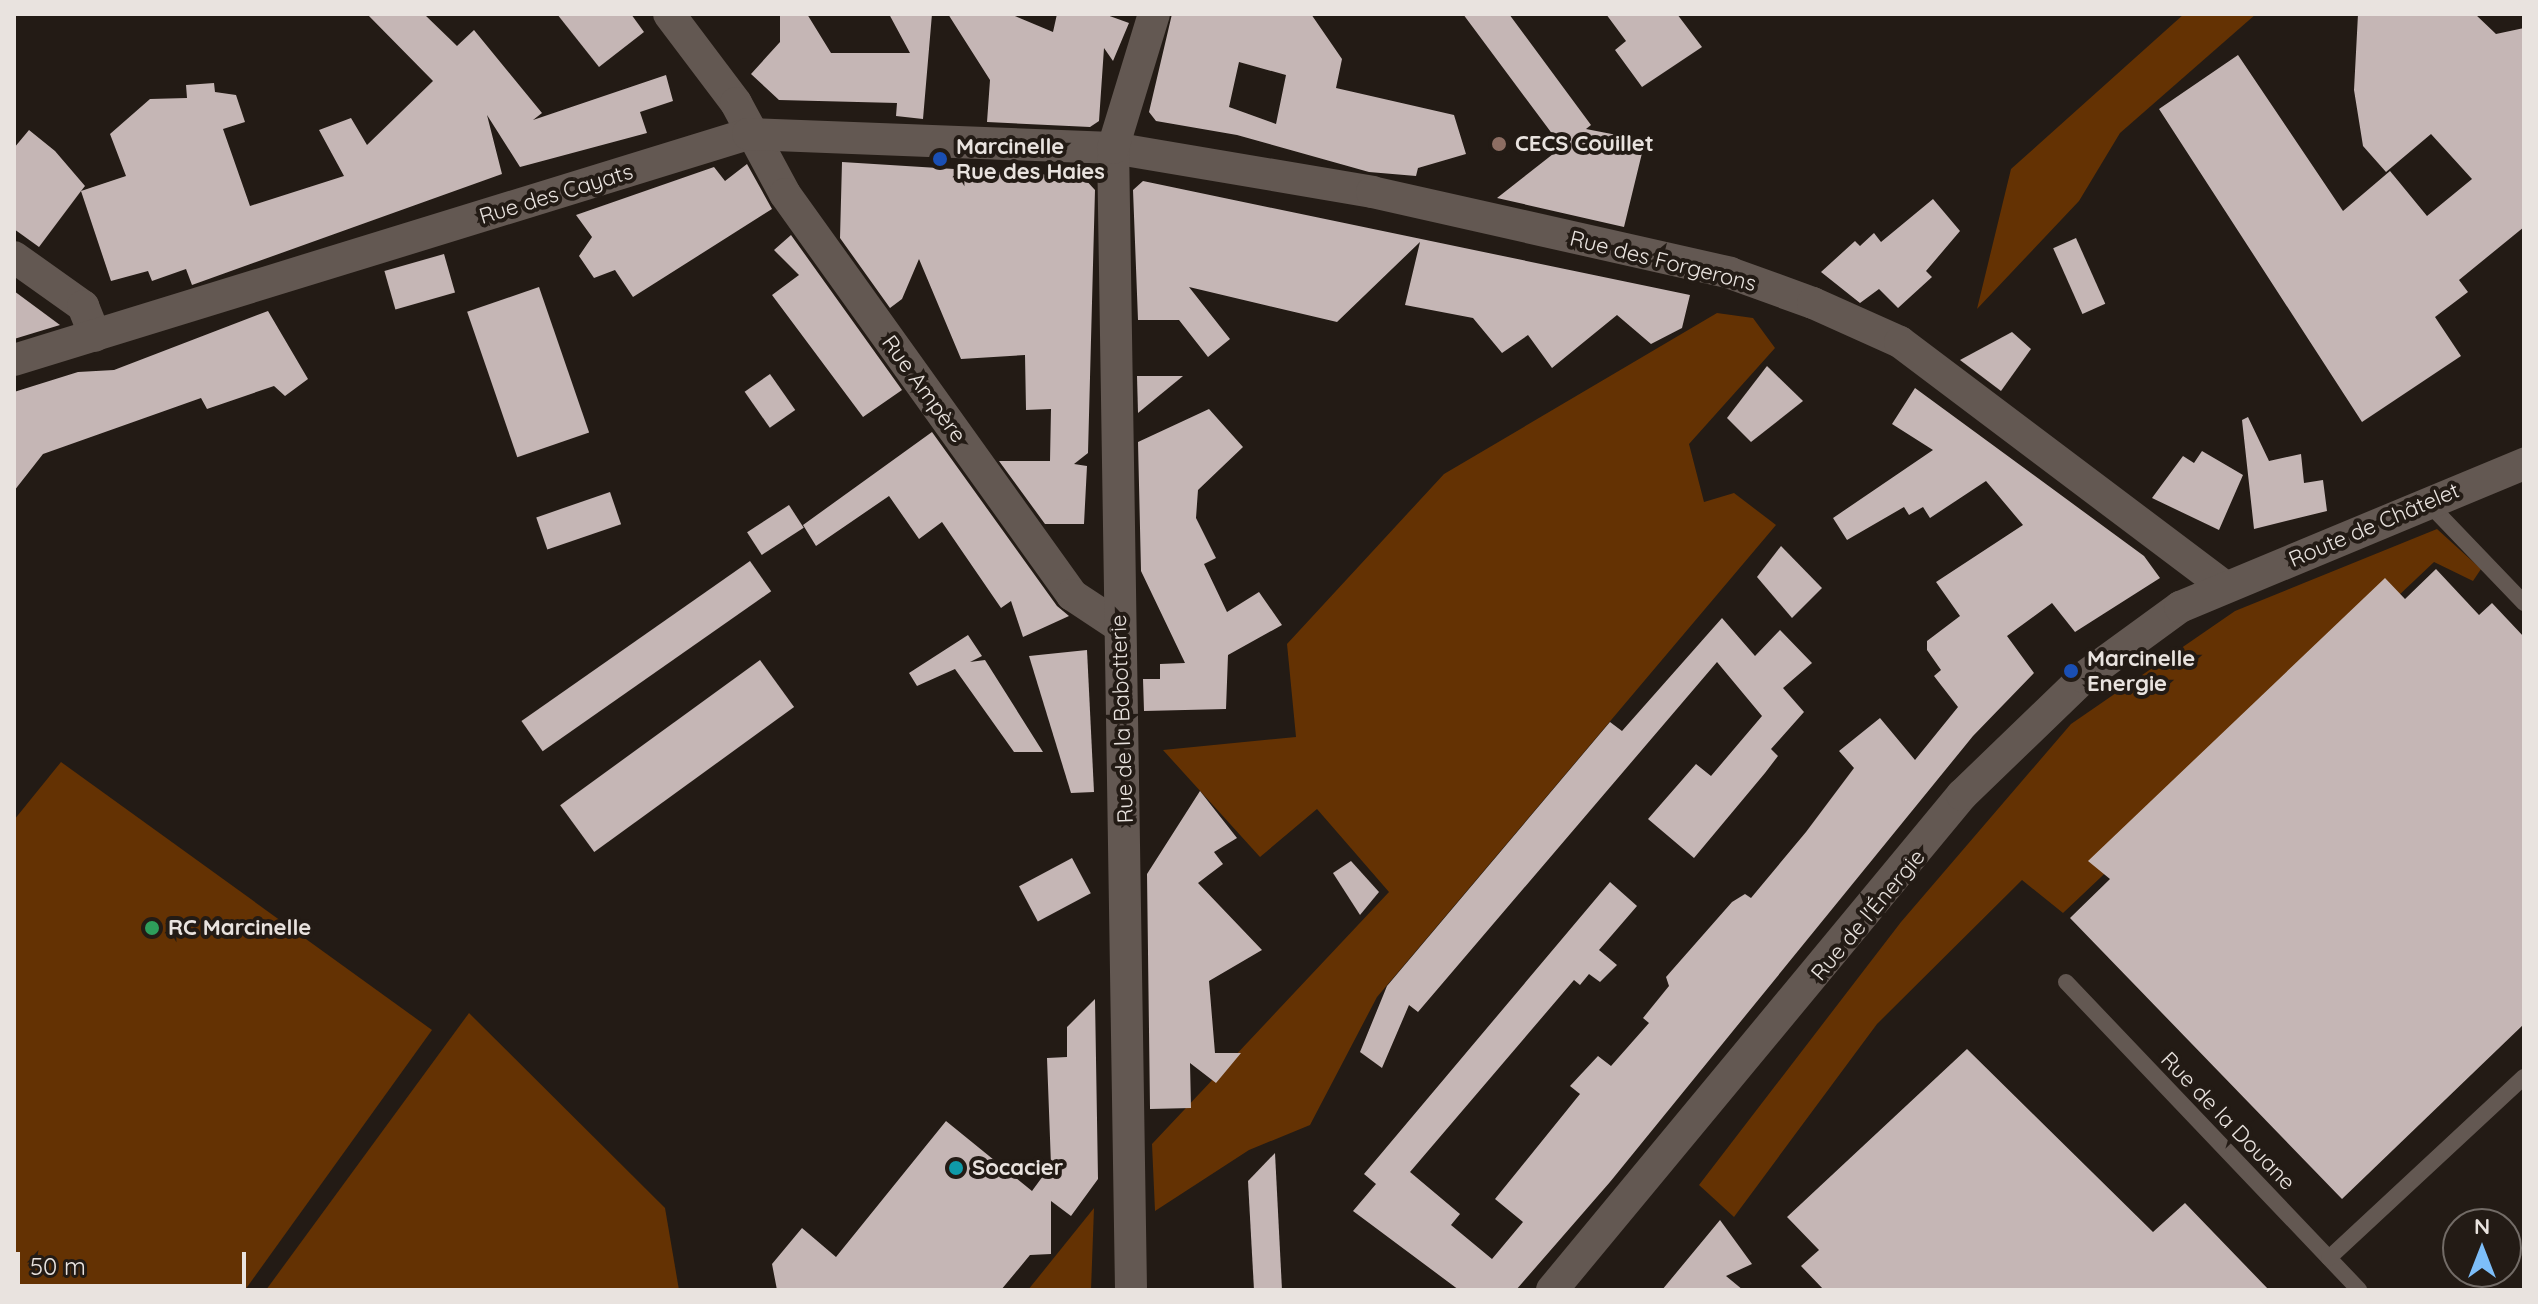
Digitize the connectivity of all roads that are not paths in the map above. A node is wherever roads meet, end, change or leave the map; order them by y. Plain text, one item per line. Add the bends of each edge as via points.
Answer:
1 (669, 14) edge
2 (1154, 14) edge
3 (748, 134) junction
4 (1113, 148) junction
5 (14, 257) edge
6 (95, 336) junction
7 (14, 360) edge
8 (2524, 464) edge
9 (2427, 503) junction
10 (2224, 586) junction
11 (2524, 603) edge
12 (1119, 626) junction
13 (2066, 982) dead end
14 (2524, 1077) edge
15 (2329, 1258) junction
16 (1131, 1290) edge
17 (1552, 1290) edge
18 (2359, 1290) edge

1 - 3 street, Rue Ampère via 736,103
2 - 4 street, Rue de la Babotterie
3 - 4 street, Rue des Cayats
3 - 6 street, Rue des Cayats
3 - 12 street, Rue Ampère via 1072,595
4 - 10 street, Rue des Forgerons via 1372,192 1730,273 1813,303 1900,342
4 - 12 street, Rue de la Babotterie
5 - 6 street via 83,306
6 - 7 street, Rue des Cayats
8 - 9 street, Route de Châtelet
9 - 10 street, Route de Châtelet
9 - 11 lane
10 - 17 street, Rue de l'Énergie via 2180,607 2109,657 1972,784
12 - 16 street, Rue de la Babotterie
13 - 15 lane, Rue de la Douane
14 - 15 lane
15 - 18 lane, Rue de la Douane

